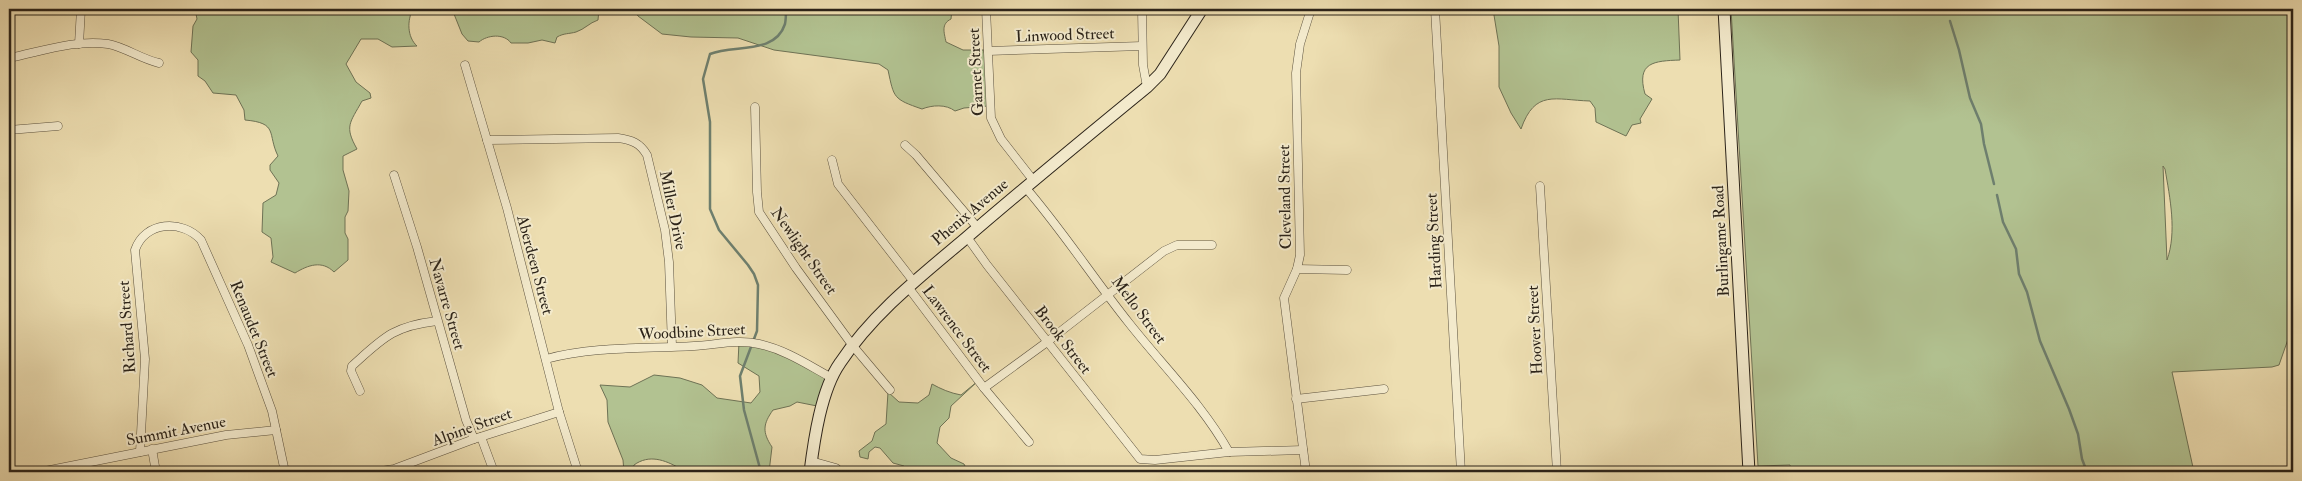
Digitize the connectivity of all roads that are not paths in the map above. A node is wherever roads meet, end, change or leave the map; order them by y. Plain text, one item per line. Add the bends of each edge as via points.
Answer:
1 (81, 9) edge
2 (986, 9) edge
3 (1142, 9) edge
4 (1202, 9) edge
5 (1311, 9) edge
6 (1435, 9) edge
7 (1724, 9) edge
8 (79, 44) junction
9 (1142, 46) junction
10 (988, 51) junction
11 (9, 58) edge
12 (158, 63) dead end
13 (465, 65) dead end
14 (1147, 87) junction
15 (755, 106) dead end
16 (58, 126) dead end
17 (9, 130) edge
18 (487, 140) junction
19 (905, 145) dead end
20 (832, 160) dead end
21 (394, 175) dead end
22 (1029, 184) junction
23 (1540, 186) dead end
24 (977, 228) junction
25 (967, 237) junction
26 (201, 240) joint
27 (1212, 245) dead end
28 (1297, 269) junction
29 (1347, 270) dead end
30 (911, 285) junction
31 (1109, 294) junction
32 (437, 321) junction
33 (1047, 342) junction
34 (672, 346) junction
35 (853, 346) junction
36 (546, 359) junction
37 (832, 378) junction
38 (984, 388) junction
39 (1384, 389) dead end
40 (890, 390) dead end
41 (360, 391) dead end
42 (1296, 399) junction
43 (559, 412) junction
44 (276, 430) junction
45 (478, 438) junction
46 (1029, 442) dead end
47 (152, 449) junction
48 (1303, 450) junction
49 (140, 452) junction
50 (1229, 452) junction
51 (810, 467) edge
52 (394, 470) edge
53 (40, 472) edge
54 (156, 472) edge
55 (285, 472) edge
56 (375, 472) edge
57 (494, 472) edge
58 (578, 472) edge
59 (840, 472) edge
60 (1306, 472) edge
61 (1461, 472) edge
62 (1557, 472) edge
63 (1749, 472) edge

1 - 8 street
2 - 10 street, Garnet Street
3 - 9 street
4 - 14 main road, Phenix Avenue via 1160,74
5 - 28 street, Cleveland Street via 1297,59 1300,255
6 - 61 street, Harding Street
7 - 63 main road, Burlingame Road
8 - 11 street
8 - 12 street via 109,44
9 - 10 street, Linwood Street
9 - 14 street
10 - 22 street, Garnet Street via 989,109 994,127
13 - 18 street, Aberdeen Street
14 - 22 main road, Phenix Avenue
15 - 35 street, Newlight Street via 759,212
16 - 17 street
18 - 34 street, Miller Drive via 629,139 642,146 647,155 667,246
18 - 36 street, Aberdeen Street
19 - 24 street
20 - 30 street, Lawrence Street via 838,184
21 - 32 street, Navarre Street
22 - 24 main road, Phenix Avenue
22 - 31 street, Mello Street
23 - 62 street, Hoover Street
24 - 25 main road, Phenix Avenue
25 - 30 main road, Phenix Avenue
25 - 33 street, Brook Street
26 - 44 street, Renaudet Street via 248,345
26 - 49 street, Richard Street via 179,226 167,226 152,230 137,243 135,250 146,359
27 - 31 street via 1172,246
28 - 29 street
28 - 42 street, Cleveland Street via 1284,298
30 - 35 main road, Phenix Avenue via 879,315
30 - 38 street, Lawrence Street
31 - 33 street
31 - 50 street, Mello Street
32 - 41 street via 403,327 374,345 350,371
32 - 45 street, Navarre Street via 466,420
33 - 38 street
33 - 50 street, Brook Street via 1140,459
34 - 36 street, Woodbine Street via 584,350
34 - 37 street, Woodbine Street via 757,343 782,350
35 - 37 main road, Phenix Avenue
35 - 40 street, Newlight Street
36 - 43 street, Aberdeen Street
37 - 51 main road, Phenix Avenue
38 - 46 street, Lawrence Street
39 - 42 street
42 - 48 street, Cleveland Street
43 - 45 street, Alpine Street
43 - 58 street, Aberdeen Street
44 - 47 street, Summit Avenue via 244,432
44 - 55 street
45 - 52 street, Alpine Street
45 - 57 street, Navarre Street
47 - 49 street, Summit Avenue
47 - 54 street
48 - 50 street
48 - 60 street, Cleveland Street
49 - 53 street, Summit Avenue
51 - 59 street via 836,468
52 - 56 street

